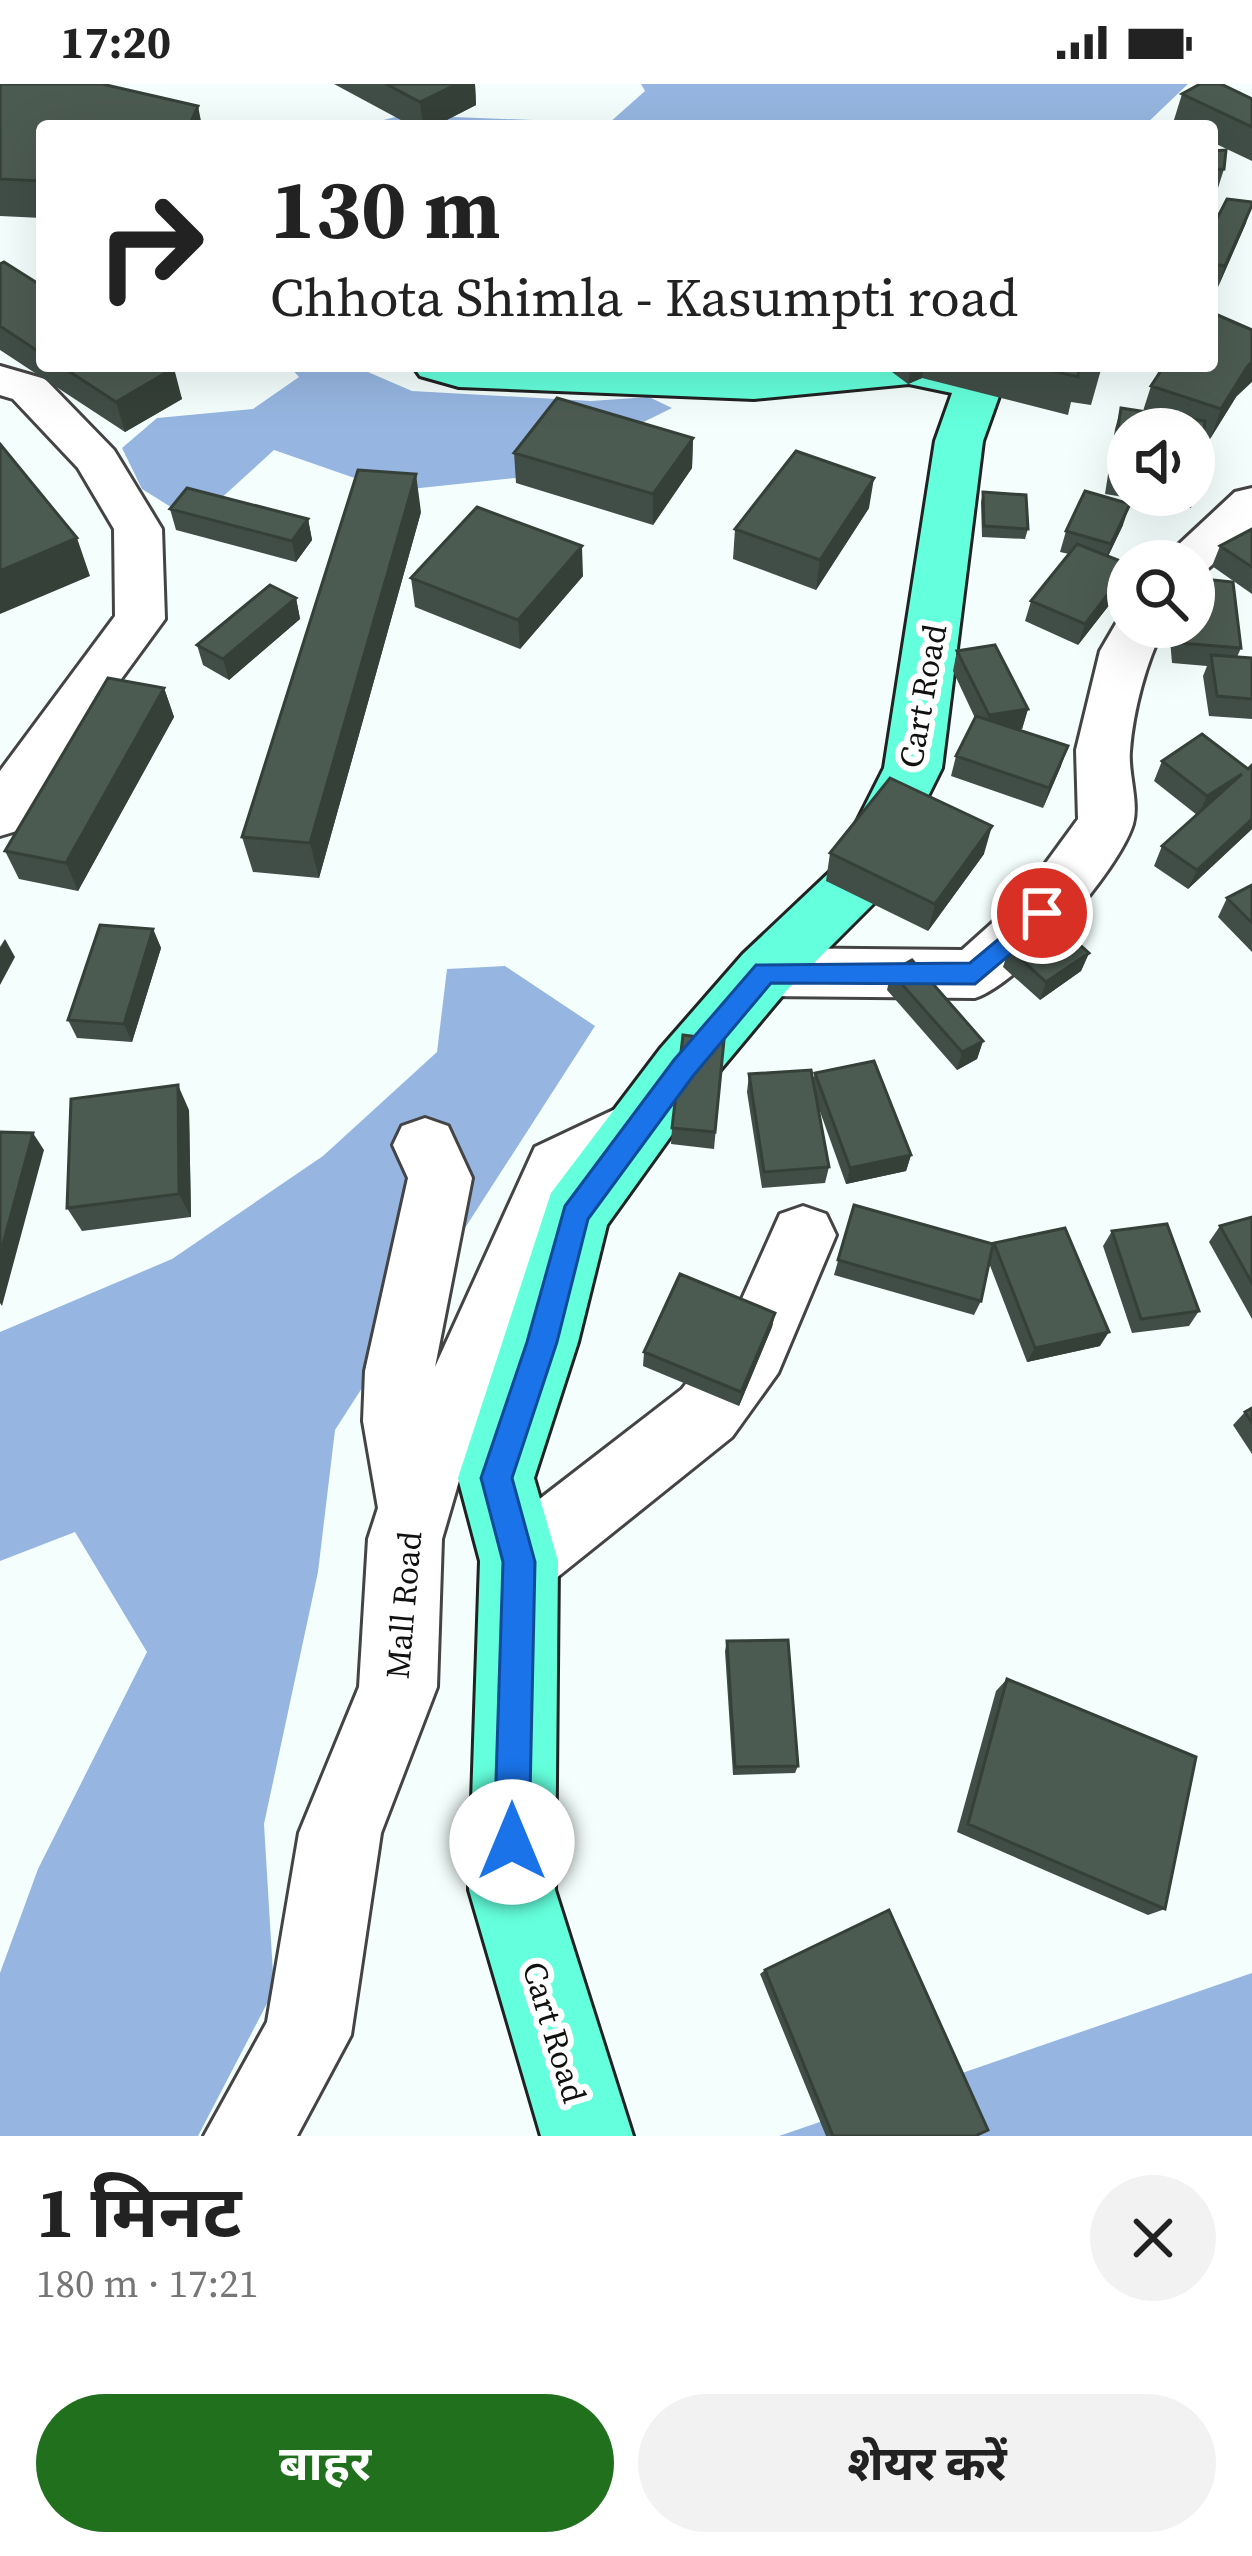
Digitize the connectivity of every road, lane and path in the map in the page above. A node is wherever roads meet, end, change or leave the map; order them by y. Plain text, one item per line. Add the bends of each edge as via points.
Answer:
1 (453, 372) edge
2 (888, 372) edge
3 (918, 372) edge
4 (0, 380) edge
5 (1252, 503) edge
6 (1210, 540) edge
7 (1128, 648) edge
8 (0, 815) edge
9 (765, 973) junction
10 (640, 1124) junction
11 (425, 1145) dead end
12 (803, 1235) dead end
13 (414, 1507) junction
14 (519, 1562) junction
15 (248, 2136) edge
16 (586, 2136) edge

1 - 2 main road, Cart Road via 754,385
3 - 9 main road, Cart Road via 979,385 958,442 913,769 855,885
4 - 8 street via 29,389 97,460 138,529 140,619
5 - 6 street
7 - 9 street via 1103,750 1106,822 1042,913 975,974
9 - 10 main road, Cart Road
10 - 13 street, Mall Road via 558,1167
10 - 14 main road, Cart Road via 575,1214 496,1478
11 - 13 street via 440,1178 400,1371 398,1421
12 - 14 street via 754,1350 707,1413
13 - 15 street, Mall Road via 404,1539 398,1688 340,1833 308,2035
14 - 16 main road, Cart Road via 512,1890

